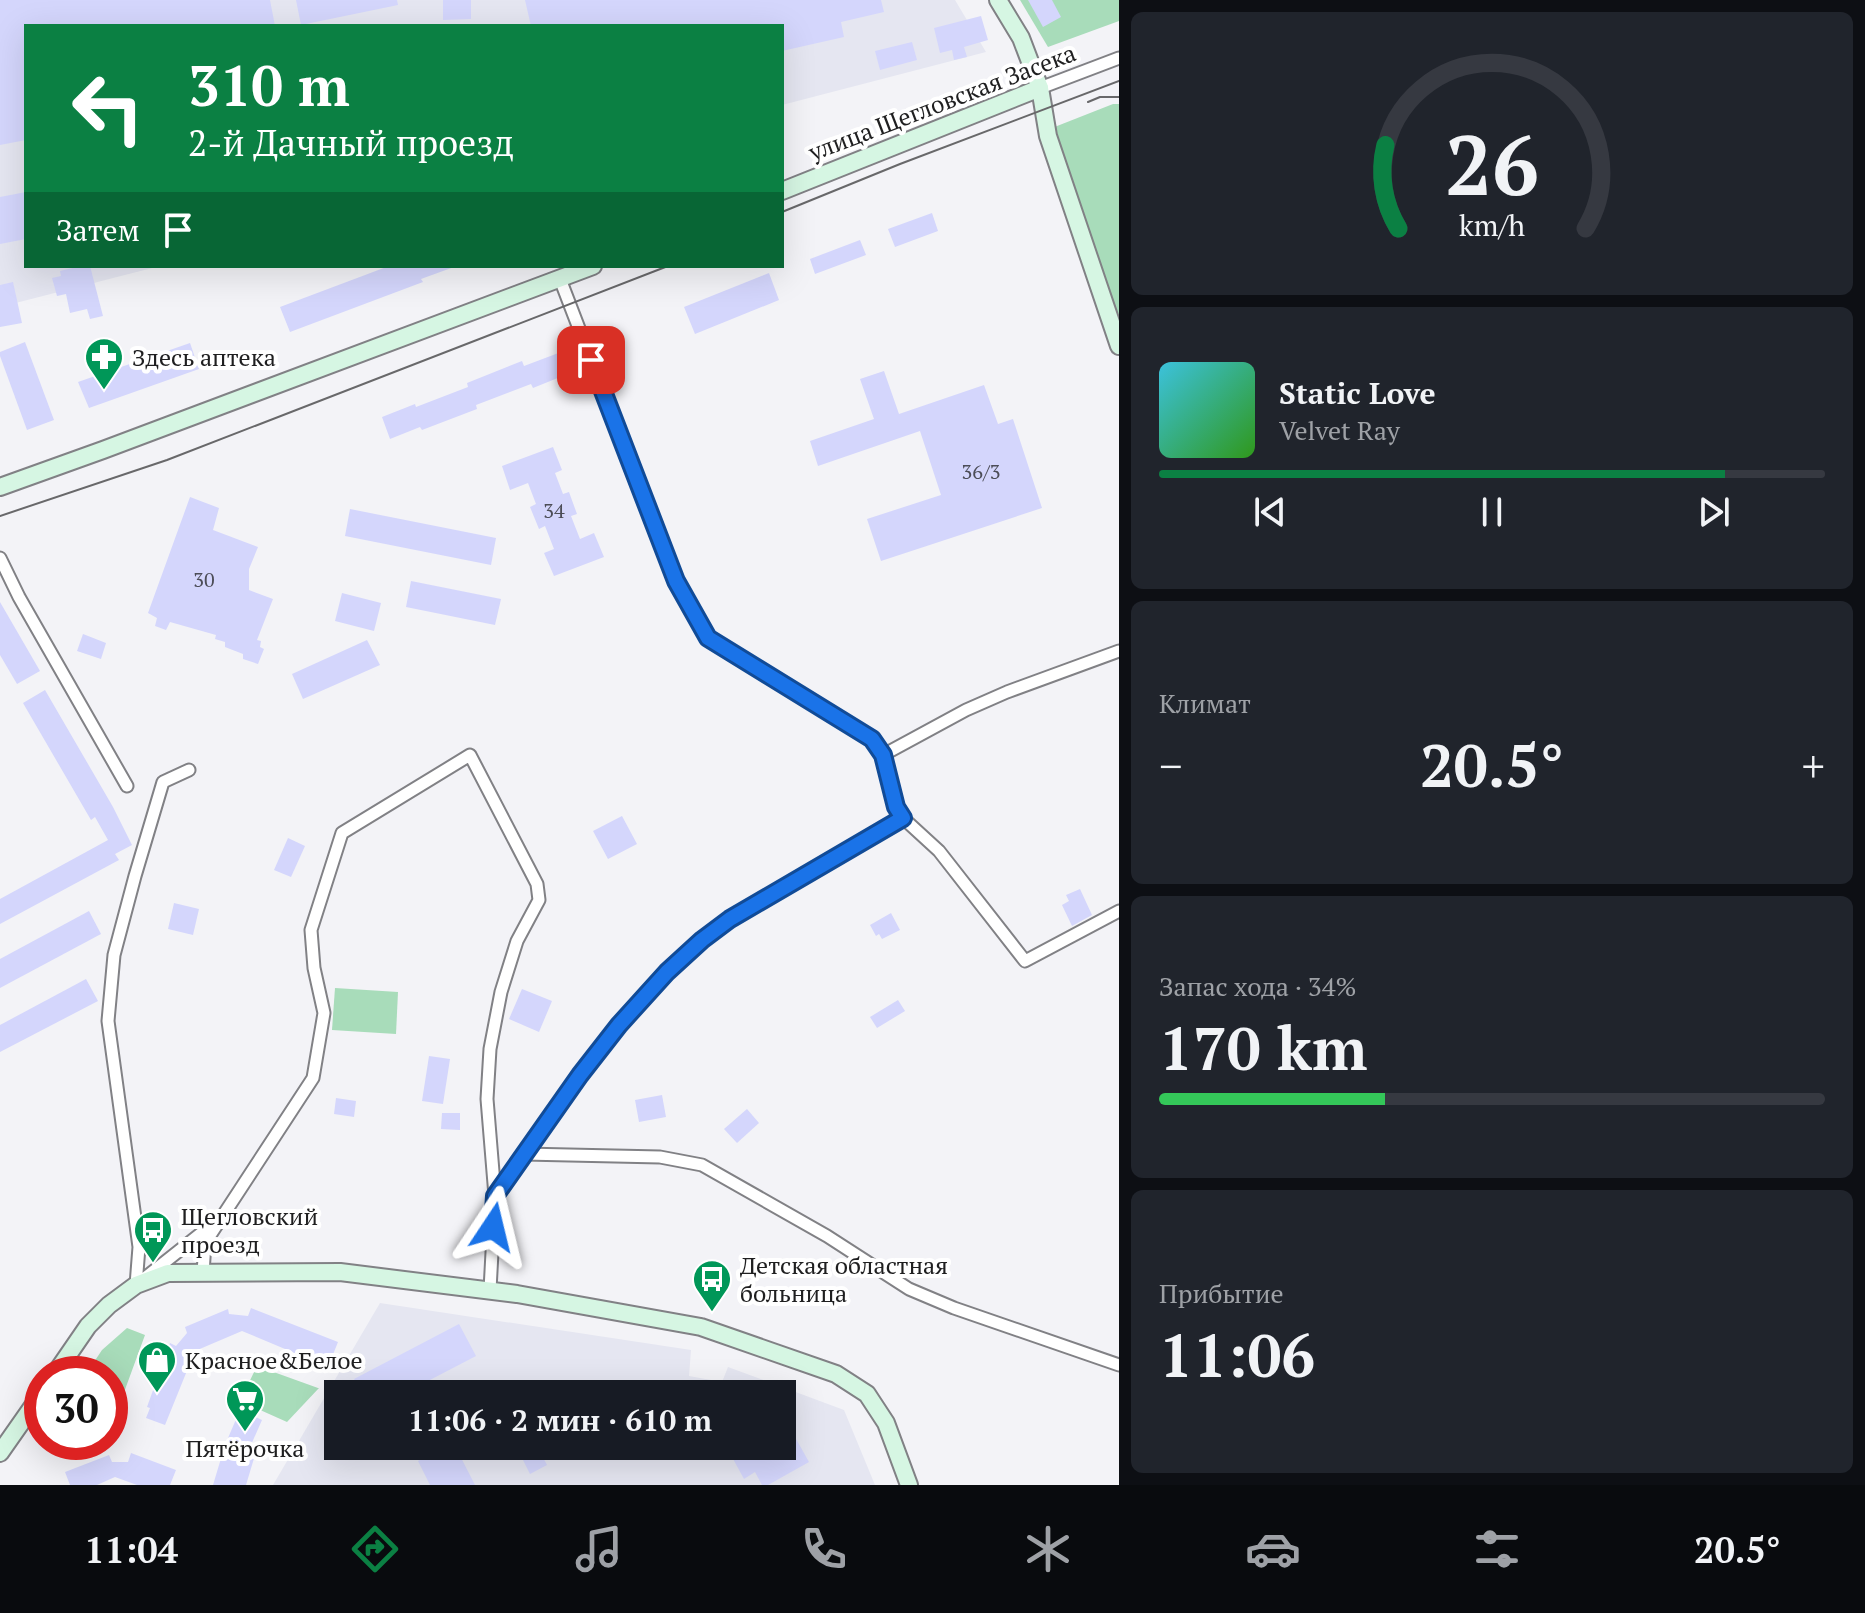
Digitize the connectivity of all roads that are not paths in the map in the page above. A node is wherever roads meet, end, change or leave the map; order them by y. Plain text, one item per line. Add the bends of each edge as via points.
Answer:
1 (998, 0) edge
2 (1119, 58) edge
3 (1040, 88) junction
4 (784, 190) edge
5 (588, 268) edge
6 (560, 279) junction
7 (1119, 346) edge
8 (0, 487) edge
9 (0, 558) edge
10 (1119, 651) edge
11 (883, 755) junction
12 (189, 770) dead end
13 (127, 786) dead end
14 (903, 818) junction
15 (1119, 911) edge
16 (524, 1154) junction
17 (495, 1196) junction
18 (221, 1218) junction
19 (203, 1273) junction
20 (136, 1285) junction
21 (490, 1290) junction
22 (67, 1356) edge
23 (1119, 1365) edge
24 (24, 1419) edge
25 (0, 1453) edge
26 (909, 1485) edge

1 - 3 street via 1021,38
2 - 3 street, улица Щегловская Засека
3 - 4 street, улица Щегловская Засека
3 - 7 street via 1048,136
5 - 6 street
6 - 8 street
6 - 11 street via 676,581 708,638 872,739
9 - 13 street
10 - 11 street via 966,710
11 - 14 street
12 - 20 street via 163,782 114,955 108,1021 139,1247
14 - 15 street via 939,851 1025,961
14 - 16 street via 702,940 619,1025
16 - 17 street
16 - 23 street via 660,1157 702,1165 909,1289
17 - 18 street via 487,1099 490,1049 517,941 539,900 537,884 470,755 342,833 311,930 324,1013 313,1078
17 - 21 street
18 - 19 street via 205,1243
18 - 20 street
19 - 20 street via 168,1273
19 - 21 street via 340,1272
20 - 22 street via 88,1326
21 - 26 street via 701,1327 836,1374 867,1394 886,1423
24 - 25 street

